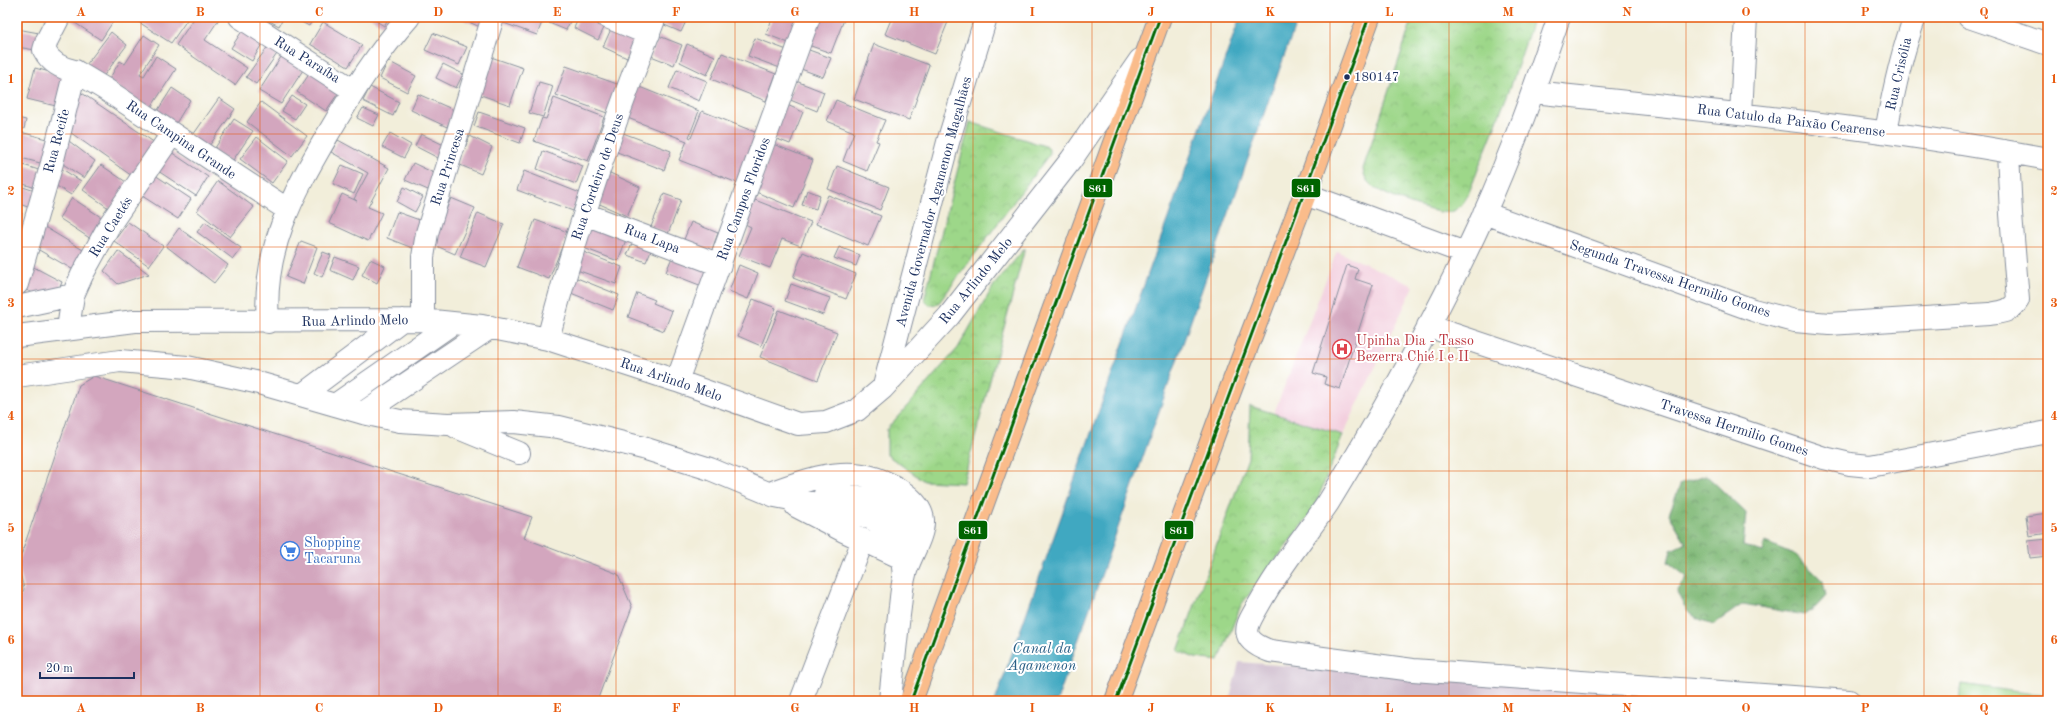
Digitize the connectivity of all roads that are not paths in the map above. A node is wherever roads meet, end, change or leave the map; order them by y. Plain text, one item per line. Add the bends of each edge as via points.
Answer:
1 (59, 17) edge
2 (240, 17) edge
3 (409, 17) edge
4 (493, 17) edge
5 (607, 17) edge
6 (809, 17) edge
7 (986, 17) edge
8 (1160, 17) edge
9 (1369, 17) edge
10 (1559, 17) edge
11 (1746, 17) edge
12 (1915, 17) edge
13 (1969, 17) edge
14 (652, 25) edge
15 (2048, 44) edge
16 (1149, 47) junction
17 (75, 71) junction
18 (353, 90) junction
19 (1533, 92) junction
20 (1741, 114) junction
21 (1886, 132) junction
22 (172, 134) junction
23 (2008, 152) junction
24 (2048, 160) edge
25 (1305, 194) junction
26 (288, 210) junction
27 (585, 214) junction
28 (1484, 214) junction
29 (1465, 253) junction
30 (720, 265) junction
31 (17, 284) edge
32 (74, 295) junction
33 (17, 307) edge
34 (412, 320) junction
35 (268, 322) junction
36 (453, 323) junction
37 (1428, 326) junction
38 (491, 328) junction
39 (68, 329) junction
40 (17, 336) edge
41 (548, 339) junction
42 (19, 381) edge
43 (678, 381) junction
44 (883, 388) junction
45 (302, 395) junction
46 (335, 405) junction
47 (363, 413) junction
48 (448, 424) junction
49 (2048, 432) edge
50 (519, 453) dead end
51 (773, 493) junction
52 (864, 540) junction
53 (903, 567) junction
54 (801, 701) edge
55 (890, 701) edge
56 (911, 701) edge
57 (1116, 701) edge
58 (1850, 701) edge

1 - 17 street via 44,50 48,58 65,70
2 - 18 street, Rua Paraíba
3 - 18 street
4 - 34 street, Rua Princesa via 427,233
5 - 14 street
6 - 30 street, Rua Campos Floridos
7 - 44 street, Avenida Governador Agamenon Magalhães via 948,142
8 - 16 highway
9 - 25 highway
10 - 19 street
11 - 20 street
12 - 21 street, Rua Crisólia via 1895,86
13 - 15 street
14 - 27 street, Rua Cordeiro de Deus
16 - 44 street, Rua Arlindo Melo via 1066,166 949,316
16 - 56 highway
17 - 22 street, Rua Campina Grande
17 - 31 street, Rua Recife
18 - 26 street via 307,170
19 - 20 street, Rua Catulo da Paixão Cearense
19 - 28 street
20 - 21 street, Rua Catulo da Paixão Cearense
21 - 23 street, Rua Catulo da Paixão Cearense
22 - 26 street, Rua Campina Grande
22 - 32 street, Rua Caetés via 110,224
23 - 24 street, Rua Catulo da Paixão Cearense
23 - 28 street, Segunda Travessa Hermilio Gomes via 2018,300 2004,312 1989,314 1829,324 1796,321 1752,310
25 - 29 street
25 - 57 highway
26 - 35 street via 275,244 268,274
27 - 30 street, Rua Lapa
27 - 41 street, Rua Cordeiro de Deus
28 - 29 street
29 - 37 street
30 - 43 street, Rua Campos Floridos
32 - 33 street
32 - 39 street, Rua Caetés
34 - 35 street, Rua Arlindo Melo
34 - 36 street, Rua Arlindo Melo
34 - 45 street
35 - 39 street, Rua Arlindo Melo via 135,321
36 - 38 street, Rua Arlindo Melo
36 - 46 street
37 - 49 street, Travessa Hermilio Gomes via 1824,458 1850,464 1870,466
37 - 58 street via 1369,435 1261,600 1248,628 1249,638 1253,644 1270,651 1413,670
38 - 41 street, Rua Arlindo Melo
38 - 47 street
39 - 40 street, Rua Arlindo Melo
41 - 43 street, Rua Arlindo Melo
42 - 45 street via 120,361 187,367
43 - 44 street, Rua Arlindo Melo via 798,424 826,422 857,410
45 - 46 street
46 - 47 street
47 - 48 street via 400,421
48 - 50 street
48 - 51 street via 514,422 559,427 710,469
51 - 52 street
51 - 53 street via 849,510 872,519 895,533 900,544
51 - 53 street via 824,477 853,473 872,476 891,484 908,496 920,510 923,520 917,542
52 - 53 street
52 - 54 street
53 - 55 street

